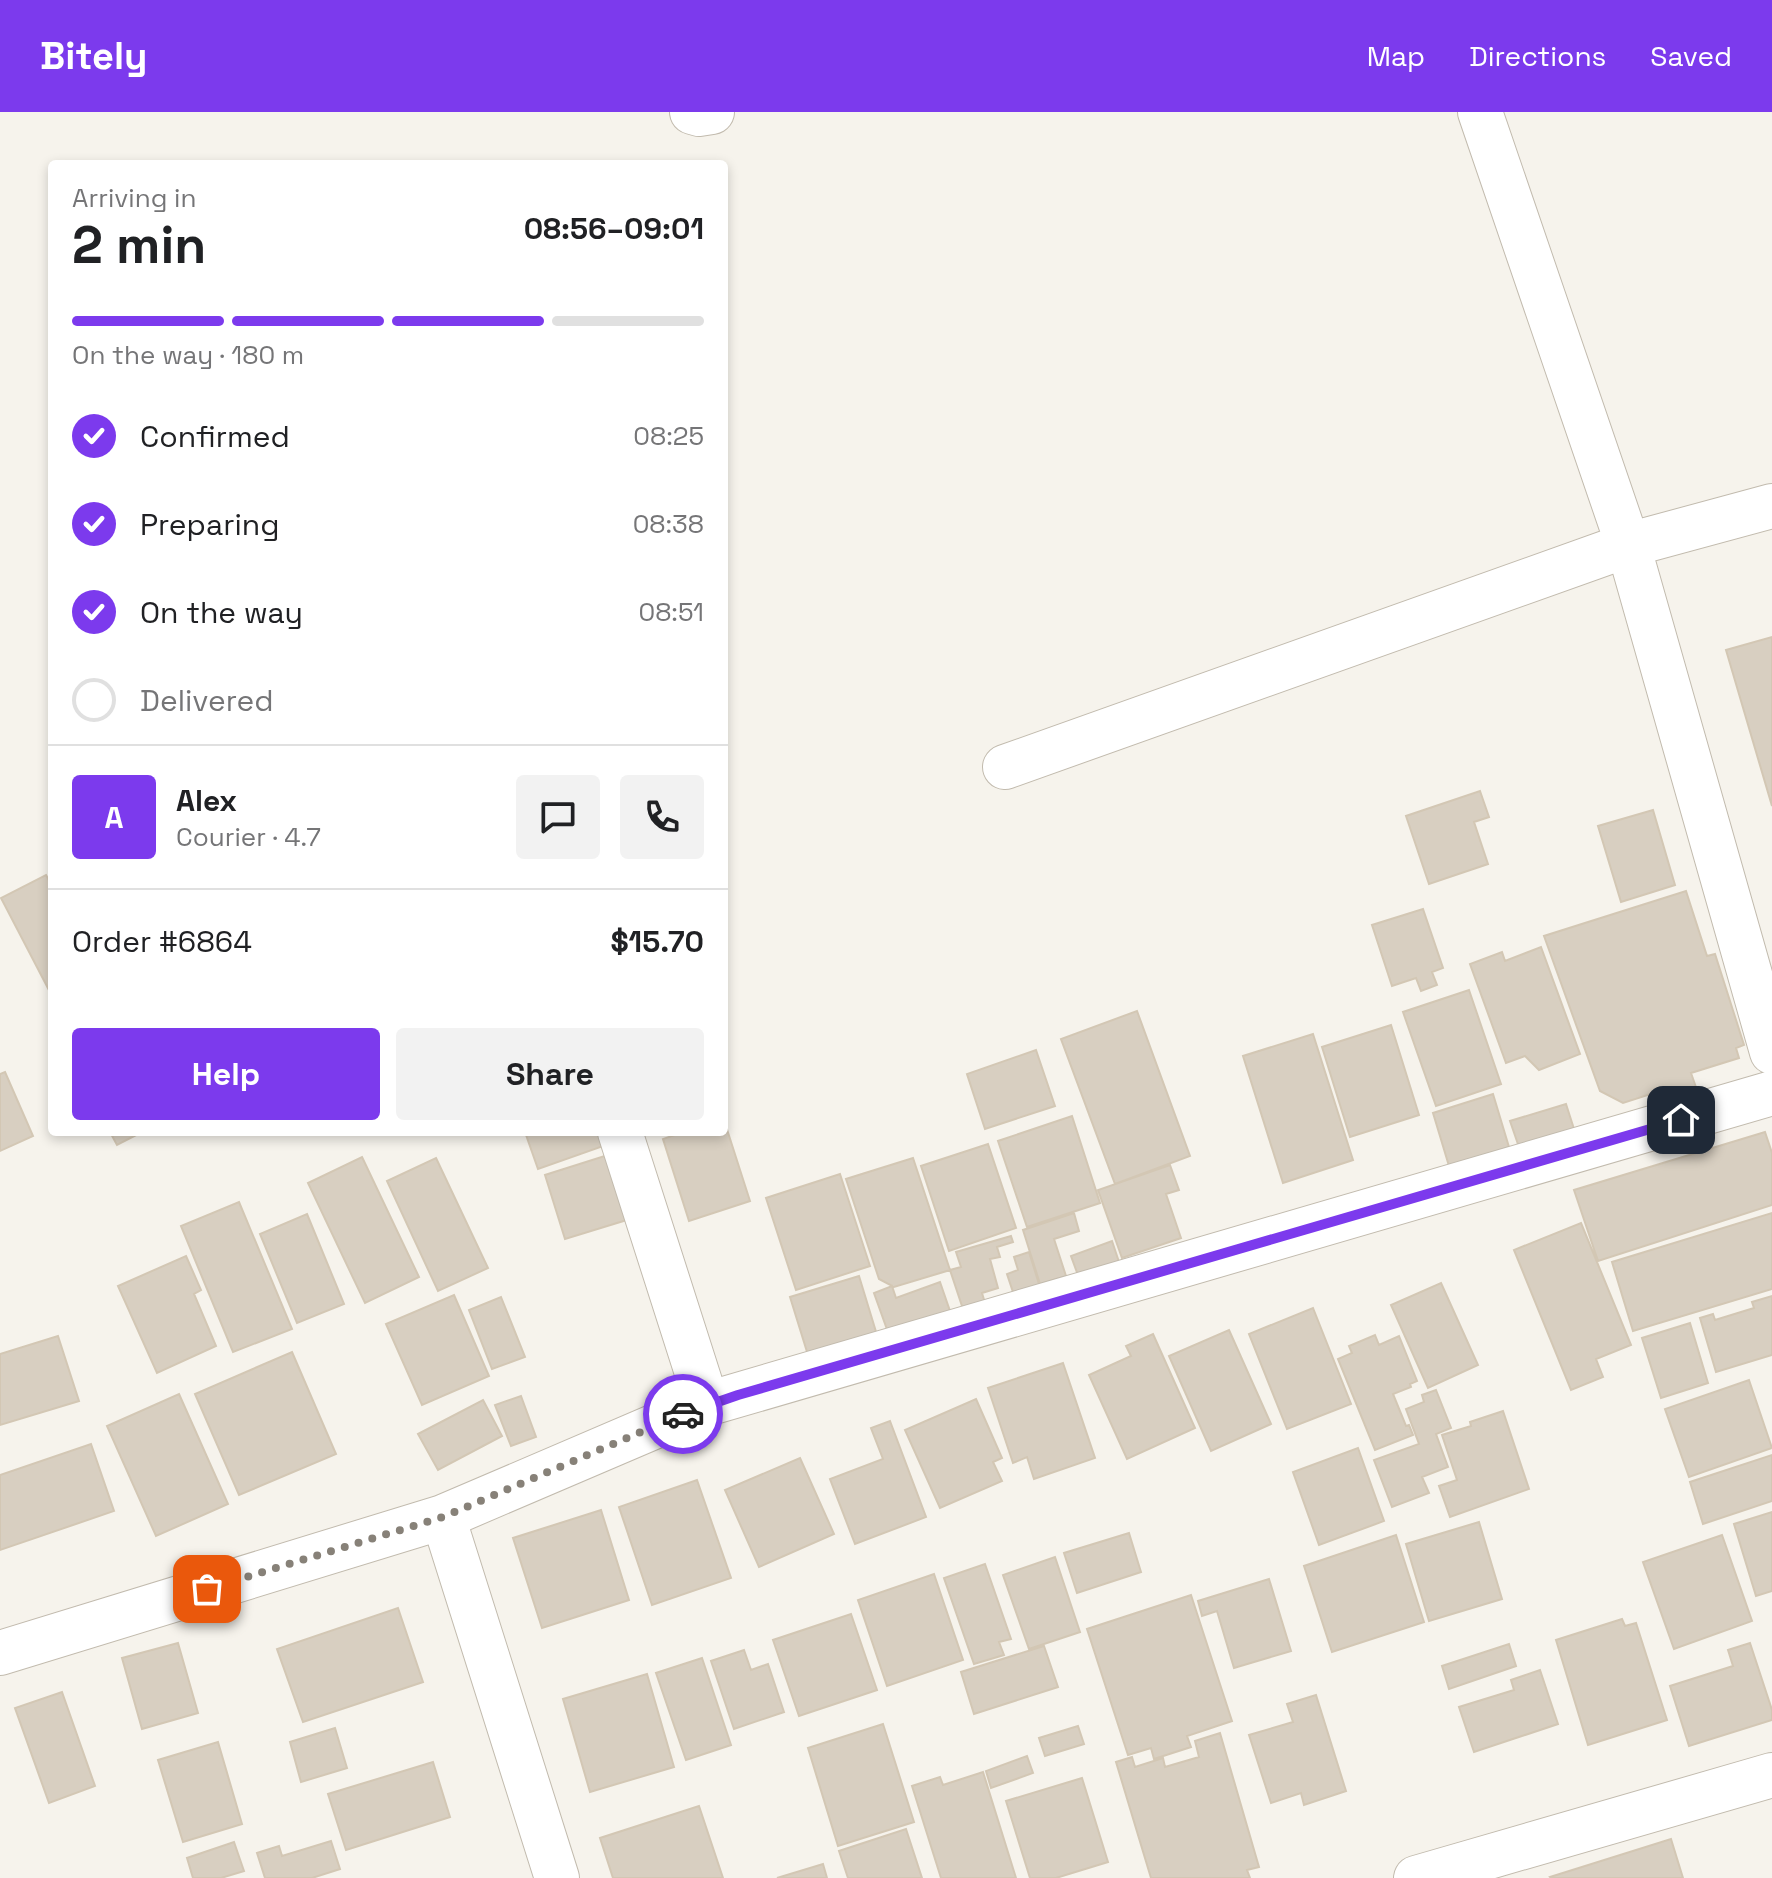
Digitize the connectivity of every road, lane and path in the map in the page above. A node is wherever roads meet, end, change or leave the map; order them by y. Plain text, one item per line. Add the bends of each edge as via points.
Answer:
1 (692, 112) edge
2 (712, 112) edge
3 (1480, 112) edge
4 (1772, 506) edge
5 (1628, 545) junction
6 (1005, 767) dead end
7 (1772, 1052) edge
8 (1772, 1093) edge
9 (621, 1136) edge
10 (707, 1404) junction
11 (443, 1517) junction
12 (0, 1653) edge
13 (1772, 1775) edge
14 (557, 1878) edge
15 (1416, 1878) edge

1 - 2 street
3 - 5 street
4 - 5 street
5 - 6 street
5 - 7 street
8 - 10 street
9 - 10 street
10 - 11 street
11 - 12 street
11 - 14 street
13 - 15 street

